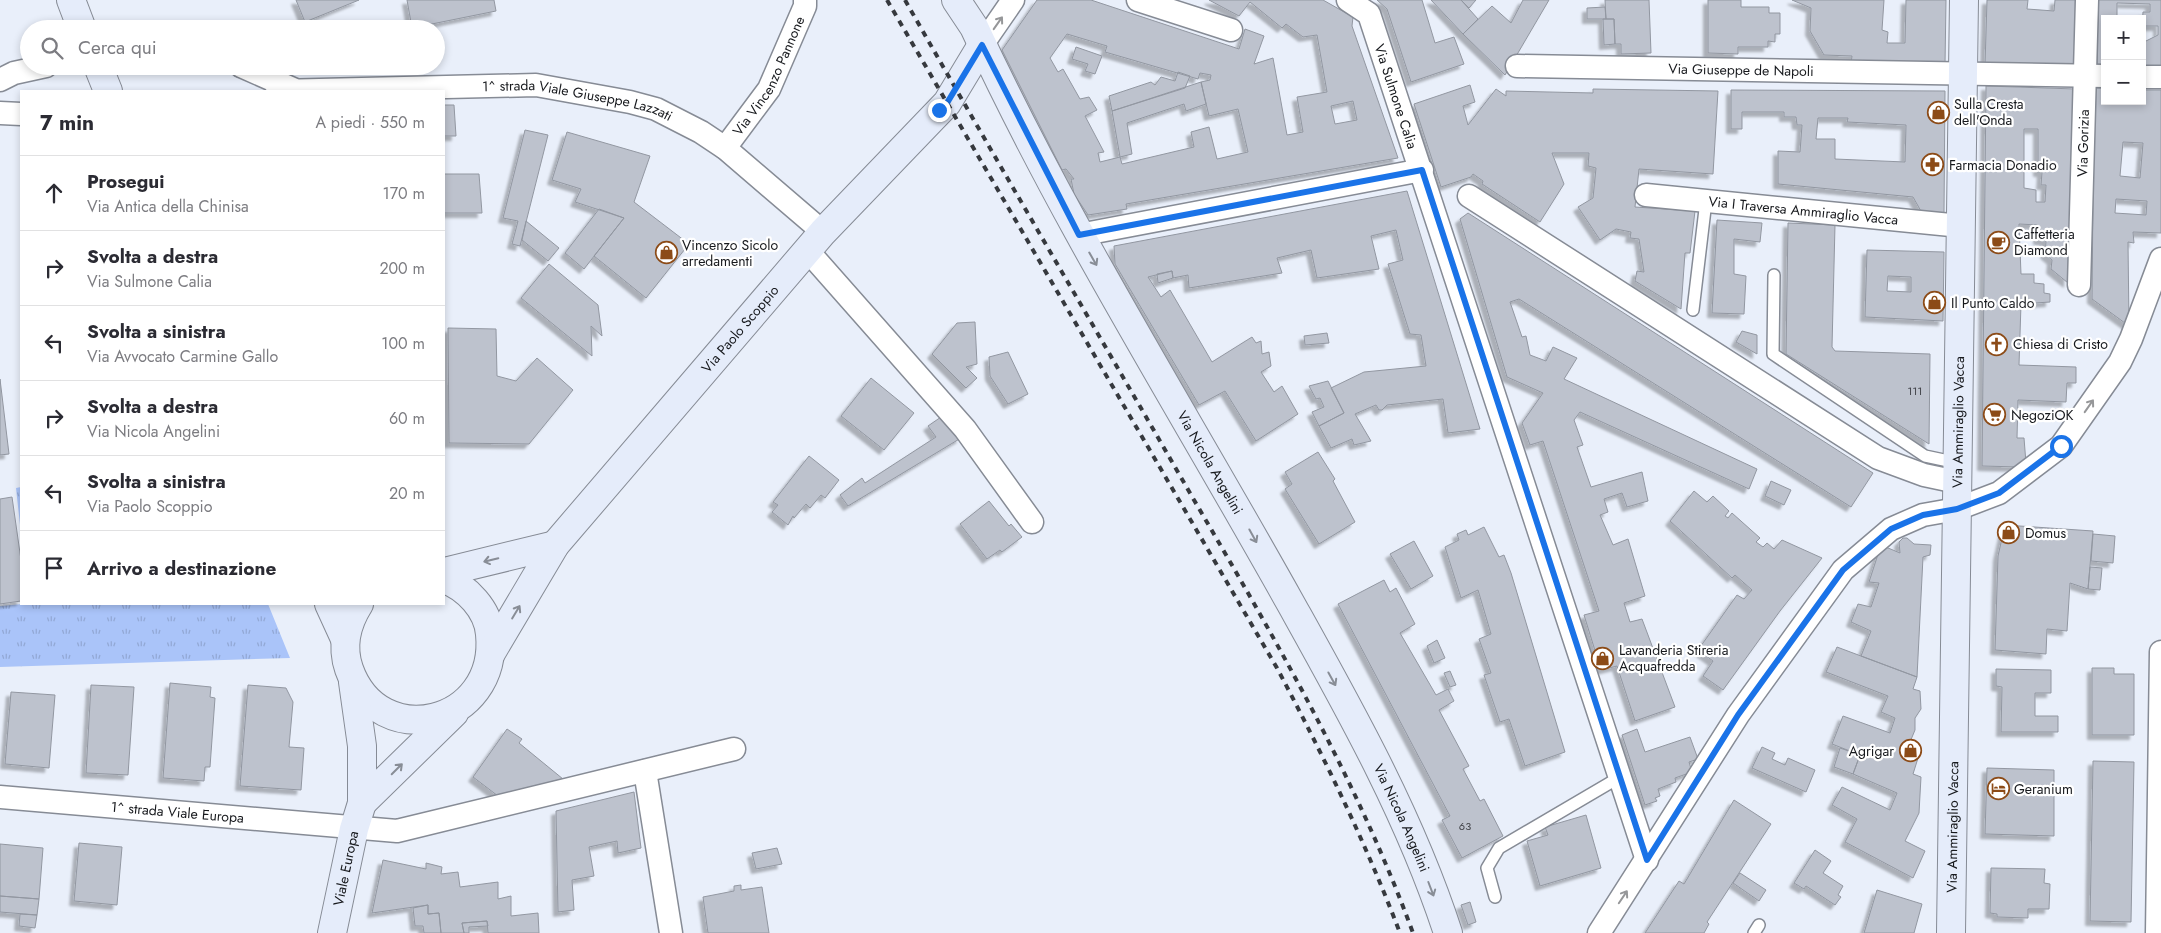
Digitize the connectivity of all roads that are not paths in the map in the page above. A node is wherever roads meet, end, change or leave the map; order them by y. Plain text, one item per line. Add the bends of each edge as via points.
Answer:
1 (71, 0) edge
2 (805, 0) edge
3 (956, 0) edge
4 (1013, 0) edge
5 (1138, 0) edge
6 (1348, 0) edge
7 (1964, 0) edge
8 (2087, 0) edge
9 (79, 20) edge
10 (1231, 30) dead end
11 (982, 45) junction
12 (1517, 66) dead end
13 (20, 72) edge
14 (1963, 74) junction
15 (102, 75) edge
16 (258, 75) edge
17 (2095, 76) edge
18 (2146, 76) edge
19 (2161, 77) edge
20 (0, 80) edge
21 (108, 90) edge
22 (285, 90) edge
23 (0, 113) edge
24 (20, 114) edge
25 (725, 148) junction
26 (1422, 170) junction
27 (1646, 195) dead end
28 (1469, 196) dead end
29 (1706, 201) junction
30 (1961, 226) junction
31 (1079, 235) junction
32 (815, 241) junction
33 (2161, 259) edge
34 (1774, 275) dead end
35 (2079, 285) dead end
36 (1693, 310) dead end
37 (1957, 484) junction
38 (1032, 522) dead end
39 (555, 545) junction
40 (445, 572) edge
41 (445, 579) edge
42 (329, 605) edge
43 (358, 605) edge
44 (345, 638) junction
45 (2161, 652) edge
46 (491, 654) junction
47 (353, 682) junction
48 (456, 710) junction
49 (734, 749) dead end
50 (2160, 754) edge
51 (645, 771) junction
52 (1620, 777) junction
53 (0, 797) edge
54 (358, 816) junction
55 (1647, 860) junction
56 (1495, 897) dead end
57 (332, 933) edge
58 (671, 933) edge
59 (1448, 933) edge
60 (1599, 933) edge
61 (1951, 933) edge
62 (2157, 933) edge

1 - 9 street
2 - 25 street, Via Vincenzo Pannone via 770,89
3 - 11 street, Via Nicola Angelini
11 -> 4 street
5 - 10 street
6 - 26 street, Via Sulmone Calia via 1369,14
7 - 14 street, Via Ammiraglio Vacca
8 - 17 street, Via Gorizia
11 - 31 street, Via Nicola Angelini
11 - 32 street, Via Paolo Scoppio via 947,103
12 - 14 street, Via Giuseppe de Napoli
13 - 20 street
14 - 17 street, Via Giuseppe de Napoli
14 - 30 street, Via Ammiraglio Vacca
15 - 21 street
16 - 22 street, 1^ strada Viale Giuseppe Lazzati
17 - 35 street, Via Gorizia
18 - 19 street
22 - 25 street, 1^ strada Viale Giuseppe Lazzati via 536,85 656,109
23 - 24 street
25 - 32 street, 1^ strada Viale Giuseppe Lazzati
26 - 31 street
26 - 52 street, Via Sulmone Calia
27 - 29 street, Via I Traversa Ammiraglio Vacca
28 - 37 street via 1878,458
29 - 30 street, Via I Traversa Ammiraglio Vacca
29 - 36 lane
30 - 37 street, Via Ammiraglio Vacca
31 -> 59 street, Via Nicola Angelini via 1234,502 1357,724 1417,851
32 - 38 street, 1^ strada Viale Giuseppe Lazzati via 965,429
32 - 39 street, Via Paolo Scoppio
37 -> 33 street via 1999,493 2061,446 2120,362
34 - 37 lane via 1773,354 1925,456
37 - 55 street via 1923,515 1891,529 1843,570 1738,715
37 - 61 street, Via Ammiraglio Vacca
39 -> 40 street
46 -> 39 street, Via Paolo Scoppio
41 - 46 street via 470,594 483,612 490,632
42 - 44 street
43 - 44 street via 351,616
44 - 47 street, Viale Europa via 346,661
45 - 50 street
46 - 48 street via 486,676 474,695
47 - 48 street via 368,700 387,714 418,720 434,719
47 - 54 street, Viale Europa via 362,746
54 -> 48 street
49 - 51 street, 1^ strada Viale Europa
50 - 62 street
51 - 54 street, 1^ strada Viale Europa via 397,831
51 - 58 street
52 - 55 street, Via Sulmone Calia
52 - 56 lane via 1499,848 1487,868
53 - 54 street, 1^ strada Viale Europa
54 - 57 street, Viale Europa
60 -> 55 street

